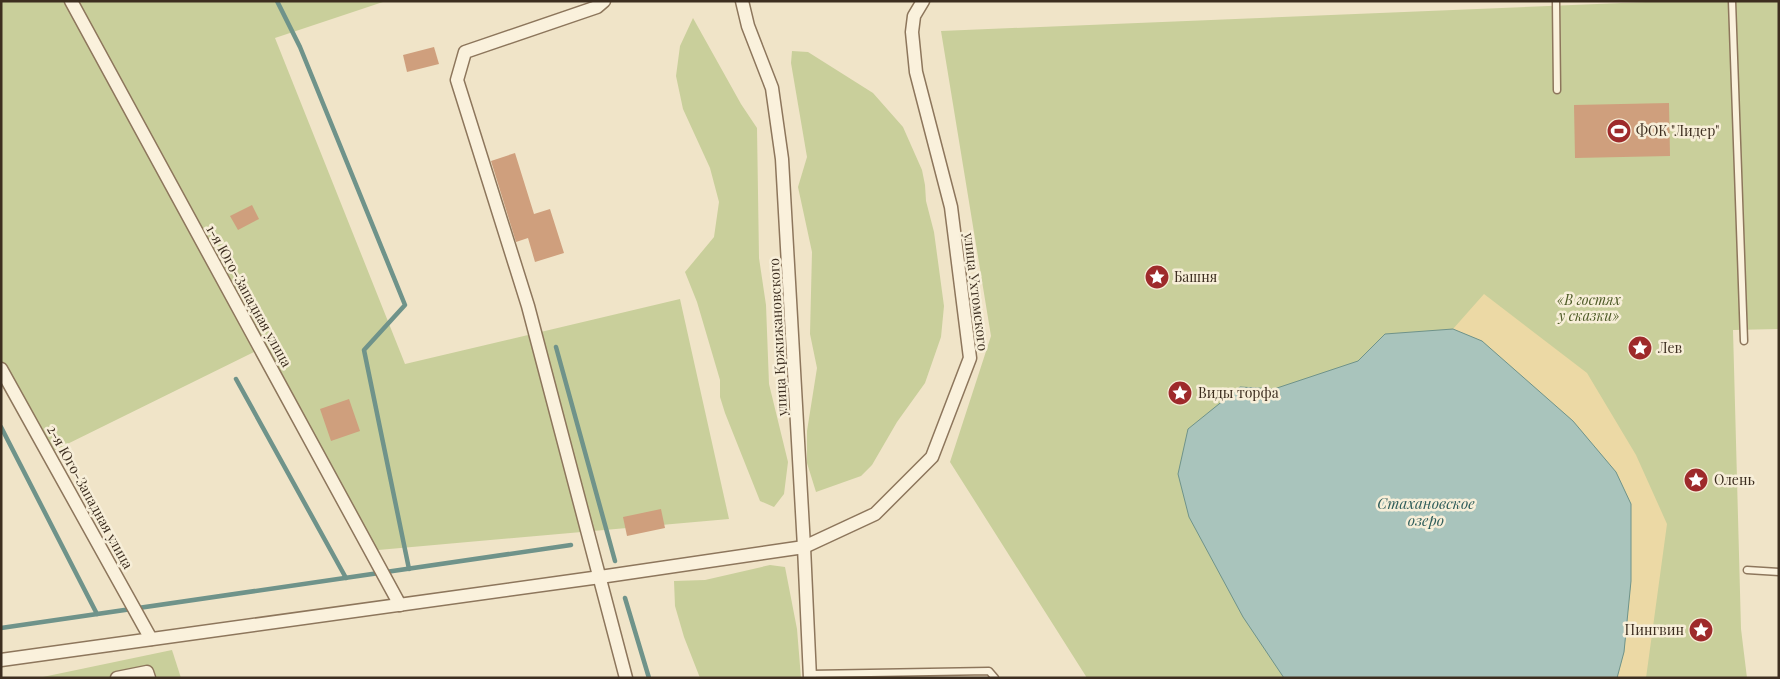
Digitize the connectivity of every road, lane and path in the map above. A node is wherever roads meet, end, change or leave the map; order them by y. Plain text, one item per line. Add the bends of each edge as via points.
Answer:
1 (71, 1) edge
2 (604, 1) edge
3 (742, 1) edge
4 (923, 1) edge
5 (1556, 1) edge
6 (1732, 1) edge
7 (1557, 90) dead end
8 (1744, 341) dead end
9 (1, 369) edge
10 (804, 547) junction
11 (1747, 570) dead end
12 (1779, 572) edge
13 (600, 577) junction
14 (400, 605) junction
15 (151, 639) junction
16 (1, 660) edge
17 (810, 676) edge
18 (118, 678) edge
19 (149, 678) edge
20 (626, 678) edge
21 (995, 678) edge

1 - 14 street, 1-я Юго-Западная улица
2 - 13 street via 597,7 465,52 457,80 528,306
3 - 10 street, улица Кржижановского via 772,88 782,159
4 - 10 street, улица Ухтомского via 913,24 916,72 950,207 970,358 932,457 875,514
5 - 7 lane
6 - 8 lane
9 - 15 street, 2-я Юго-Западная улица
10 - 13 street, улица Ухтомского
10 - 17 street, улица Кржижановского
11 - 12 lane
13 - 14 street, улица Ухтомского
13 - 20 street
14 - 15 street, улица Ухтомского
15 - 16 street, улица Ухтомского
17 - 21 lane via 989,671
18 - 19 street via 147,672

